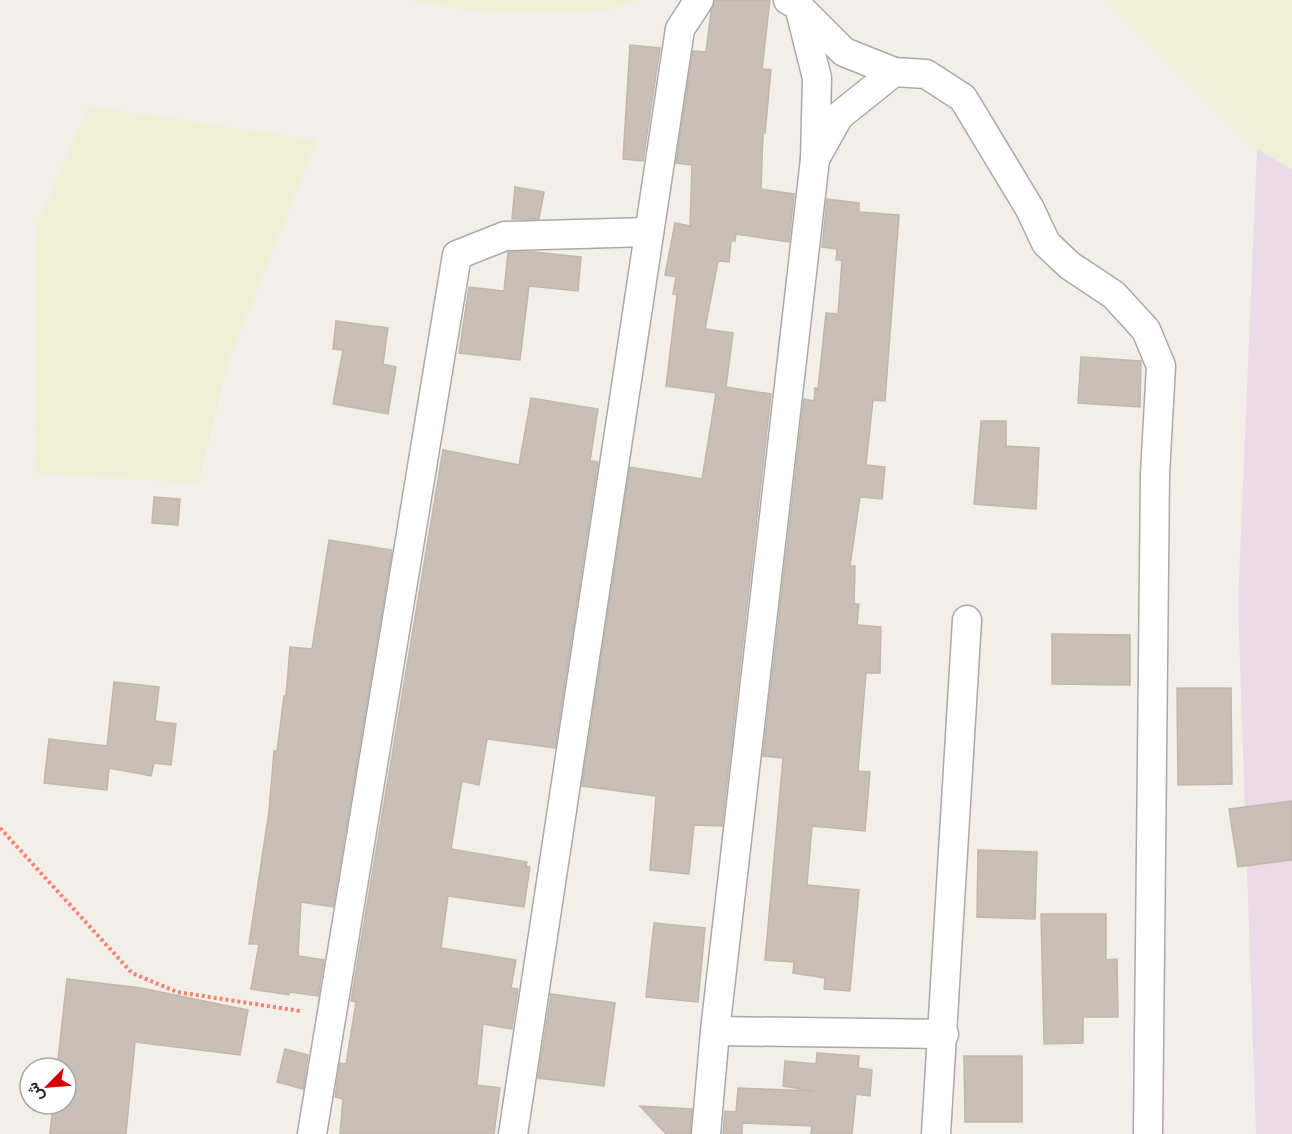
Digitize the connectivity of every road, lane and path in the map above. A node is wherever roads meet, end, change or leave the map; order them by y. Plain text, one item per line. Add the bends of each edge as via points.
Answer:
1 (699, 0) edge
2 (794, 3) edge
3 (894, 72) junction
4 (815, 159) junction
5 (649, 232) junction
6 (967, 620) dead end
7 (0, 828) edge
8 (331, 1016) junction
9 (715, 1030) junction
10 (944, 1034) junction
11 (312, 1134) edge
12 (513, 1134) edge
13 (706, 1134) edge
14 (936, 1134) edge
15 (1148, 1134) edge

1 - 5 street via 681,29
2 - 3 street via 844,52
2 - 4 street via 817,78
3 - 4 street via 839,116
3 - 15 street via 926,74 963,98 1030,209 1046,243 1114,295 1146,330 1161,366 1155,474
4 - 9 street
5 - 8 street via 505,236 457,255
5 - 12 street
6 - 10 street
7 - 8 path via 132,973 177,992
8 - 11 street
9 - 10 street
9 - 13 street
10 - 14 street

